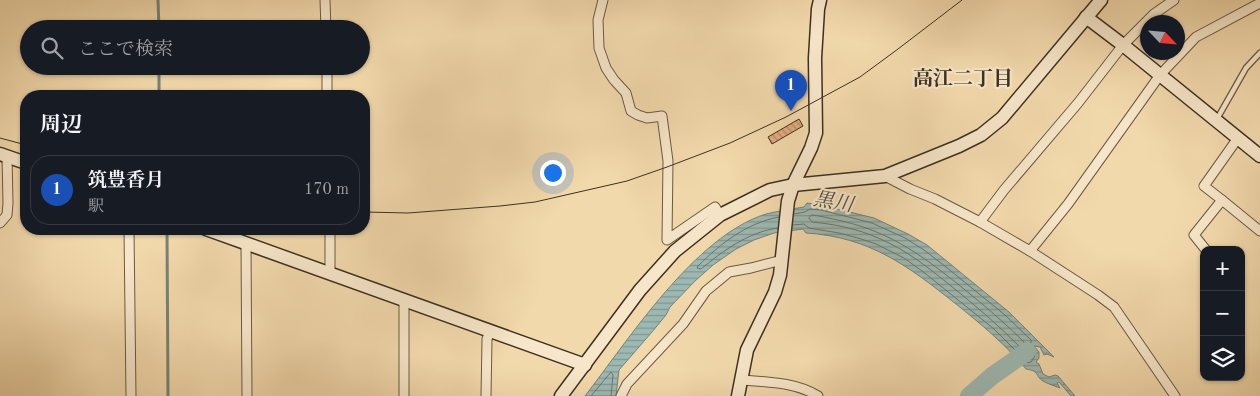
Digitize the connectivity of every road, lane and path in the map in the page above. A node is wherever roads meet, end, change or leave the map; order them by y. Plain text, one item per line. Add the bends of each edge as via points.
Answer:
1 (325, 0) edge
2 (603, 0) edge
3 (820, 0) edge
4 (1101, 0) edge
5 (1174, 0) edge
6 (1260, 3) edge
7 (1086, 17) junction
8 (326, 20) edge
9 (1123, 45) junction
10 (1260, 53) edge
11 (327, 75) edge
12 (1160, 75) junction
13 (327, 90) edge
14 (1216, 120) junction
15 (1238, 138) junction
16 (4, 155) edge
17 (1260, 156) edge
18 (20, 161) edge
19 (885, 176) junction
20 (793, 185) junction
21 (1222, 200) junction
22 (720, 215) junction
23 (980, 222) junction
24 (0, 223) edge
25 (1260, 231) edge
26 (129, 235) edge
27 (223, 235) edge
28 (330, 235) edge
29 (246, 243) junction
30 (1203, 246) edge
31 (1030, 251) junction
32 (783, 254) junction
33 (330, 273) junction
34 (404, 300) junction
35 (490, 331) junction
36 (585, 365) junction
37 (741, 380) junction
38 (627, 384) junction
39 (131, 396) edge
40 (247, 396) edge
41 (404, 396) edge
42 (486, 396) edge
43 (561, 396) edge
44 (622, 396) edge
45 (630, 396) edge
46 (738, 396) edge
47 (818, 396) edge
48 (1175, 396) edge

1 - 8 street
2 - 22 street via 598,20 599,48 606,68 626,93 631,110 647,118 662,116 668,161 667,240 715,207
3 - 20 street via 815,58 816,133
4 - 7 street
5 - 9 street via 1154,14
6 - 12 street via 1196,37
7 - 9 street
7 - 19 street via 1002,118 981,135
9 - 12 street
9 - 23 street
10 - 14 lane via 1246,68
11 - 13 street
12 - 14 street
12 - 31 street via 1068,204
14 - 15 street
15 - 17 street
15 - 21 street via 1204,186
16 - 18 street
16 - 24 street via 8,203 7,215
19 - 20 street
19 - 23 street
20 - 22 street via 770,190
20 - 32 street via 788,201
21 - 25 street
21 - 30 street via 1194,235
22 - 36 street via 669,257 640,290
23 - 31 street
26 - 39 street
27 - 29 street
28 - 33 street
29 - 33 street
29 - 40 street
31 - 48 street via 1114,307
32 - 37 street via 775,292 747,350
32 - 38 street via 751,268 728,272 706,291 682,324
33 - 34 street
34 - 35 street
34 - 41 street
35 - 36 street
35 - 42 street via 487,339
36 - 43 street
37 - 46 street
37 - 47 street via 777,383
38 - 44 street
38 - 45 street

